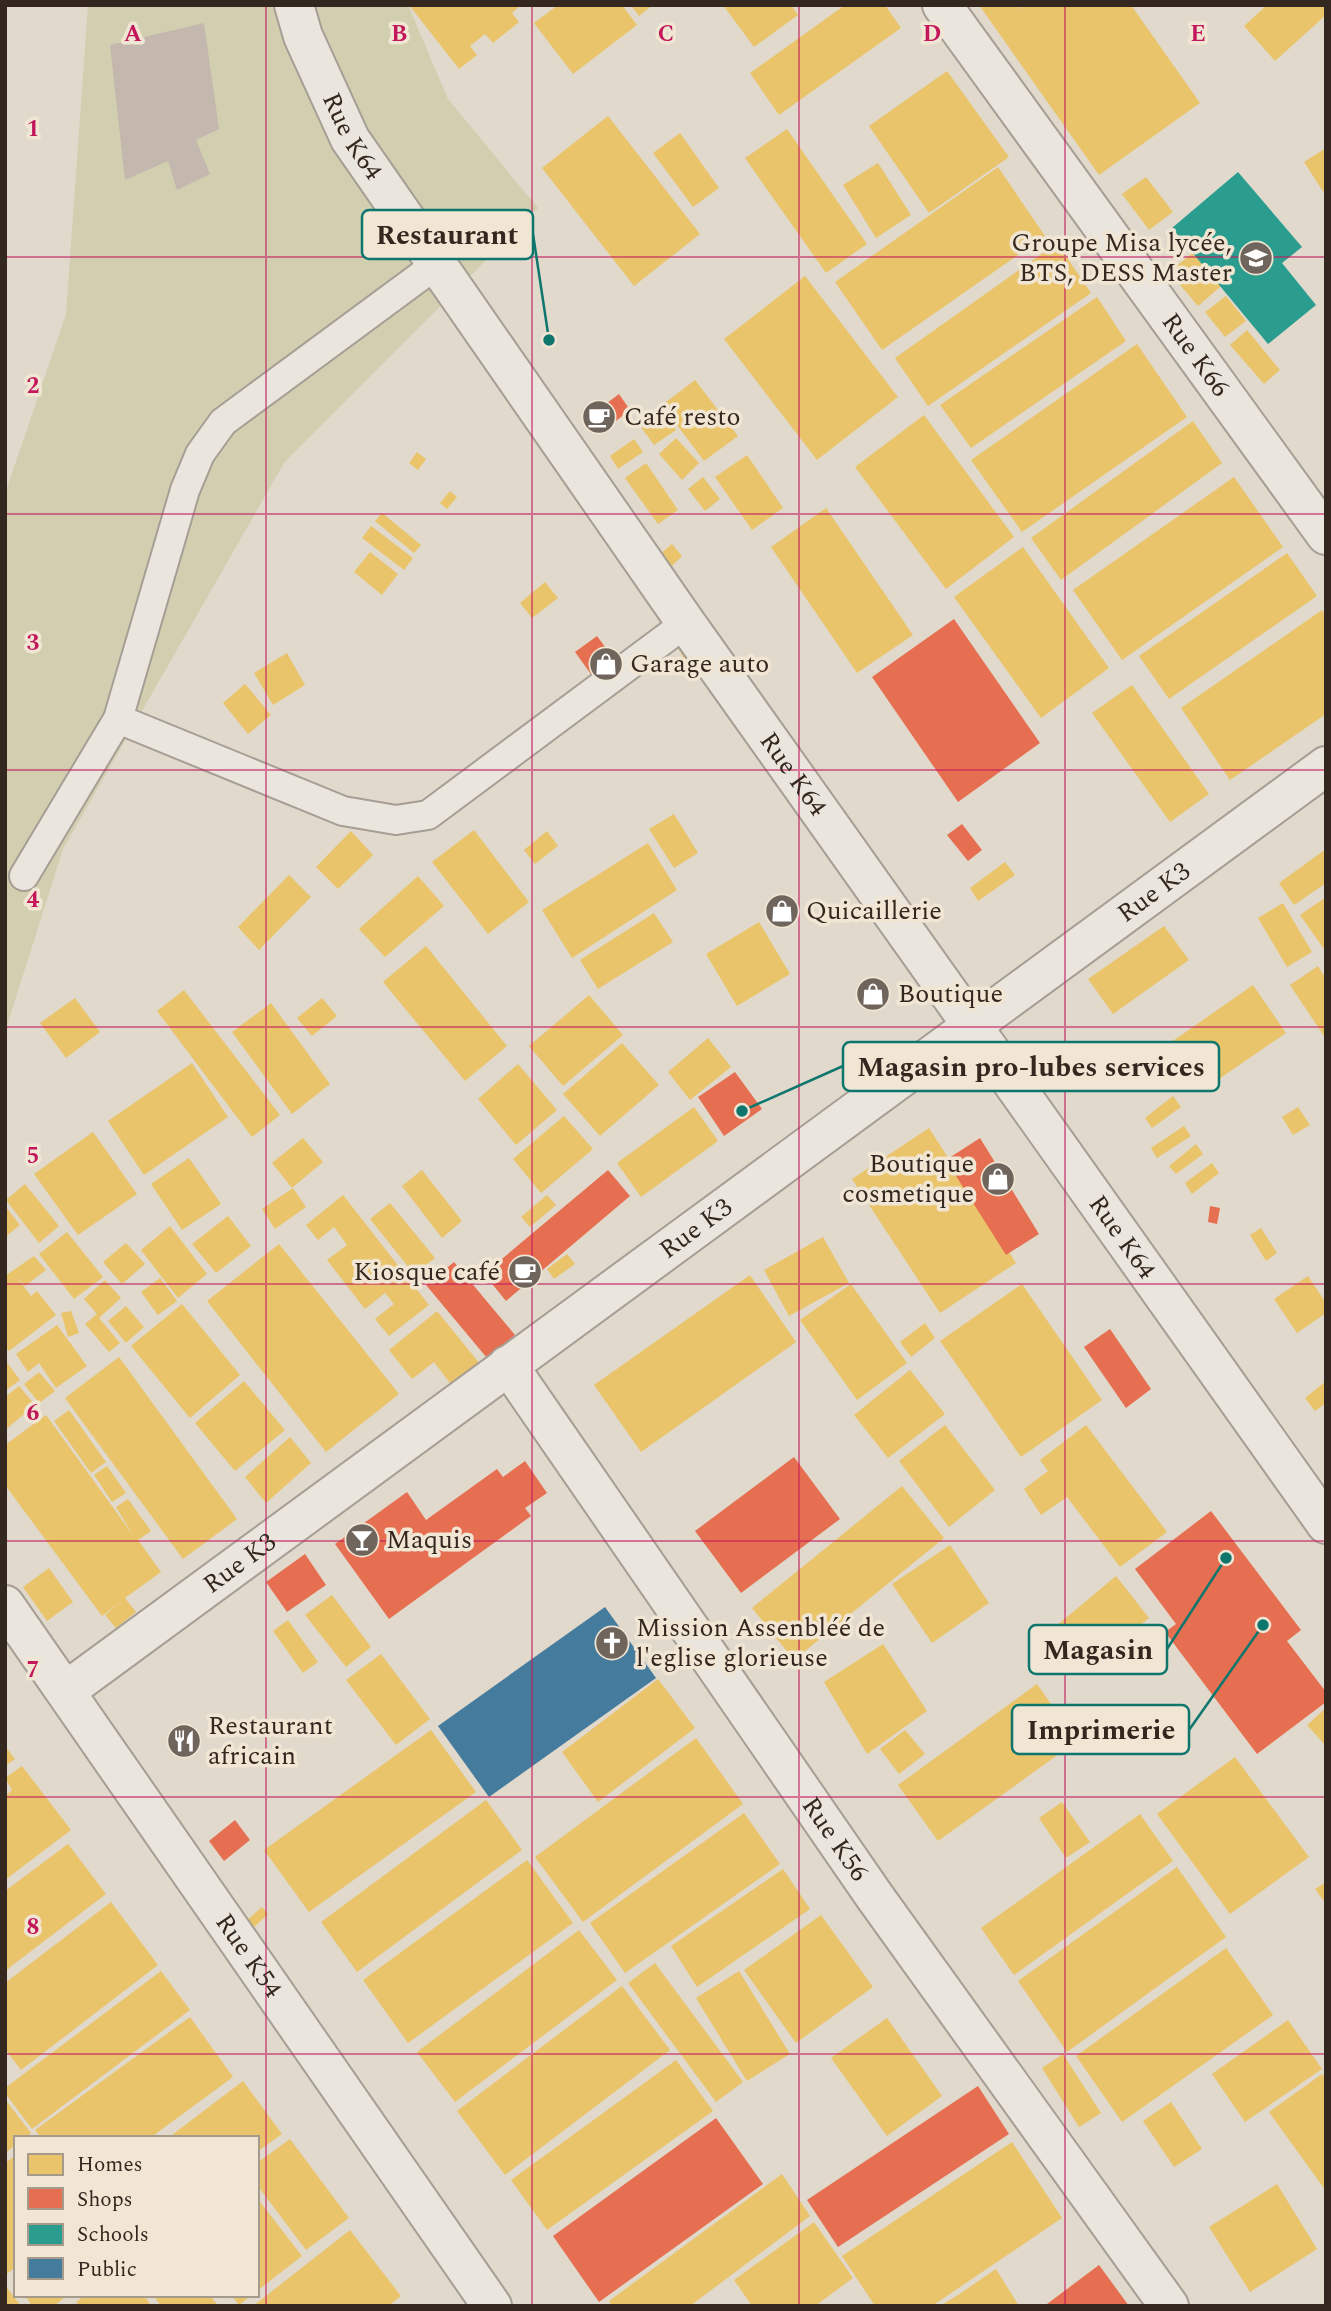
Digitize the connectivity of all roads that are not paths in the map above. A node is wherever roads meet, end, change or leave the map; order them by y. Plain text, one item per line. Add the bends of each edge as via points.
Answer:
1 (294, 5) edge
2 (942, 5) edge
3 (437, 264) junction
4 (1326, 535) edge
5 (686, 623) junction
6 (118, 719) junction
7 (1326, 766) edge
8 (24, 876) dead end
9 (975, 1025) junction
10 (508, 1365) junction
11 (1326, 1524) edge
12 (5, 1605) edge
13 (67, 1690) junction
14 (492, 2306) edge
15 (1169, 2306) edge

1 - 3 street, Rue K64 via 303,36 350,139
2 - 4 street, Rue K66
3 - 5 street, Rue K64
3 - 6 lane via 223,422 200,454 185,490
5 - 6 lane via 428,814 396,820 343,811
5 - 9 street, Rue K64
6 - 8 lane
7 - 9 street, Rue K3
9 - 10 street, Rue K3
9 - 11 street, Rue K64
10 - 13 street, Rue K3
10 - 15 street, Rue K56 via 875,1897
12 - 13 street, Rue K54
13 - 14 street, Rue K54

